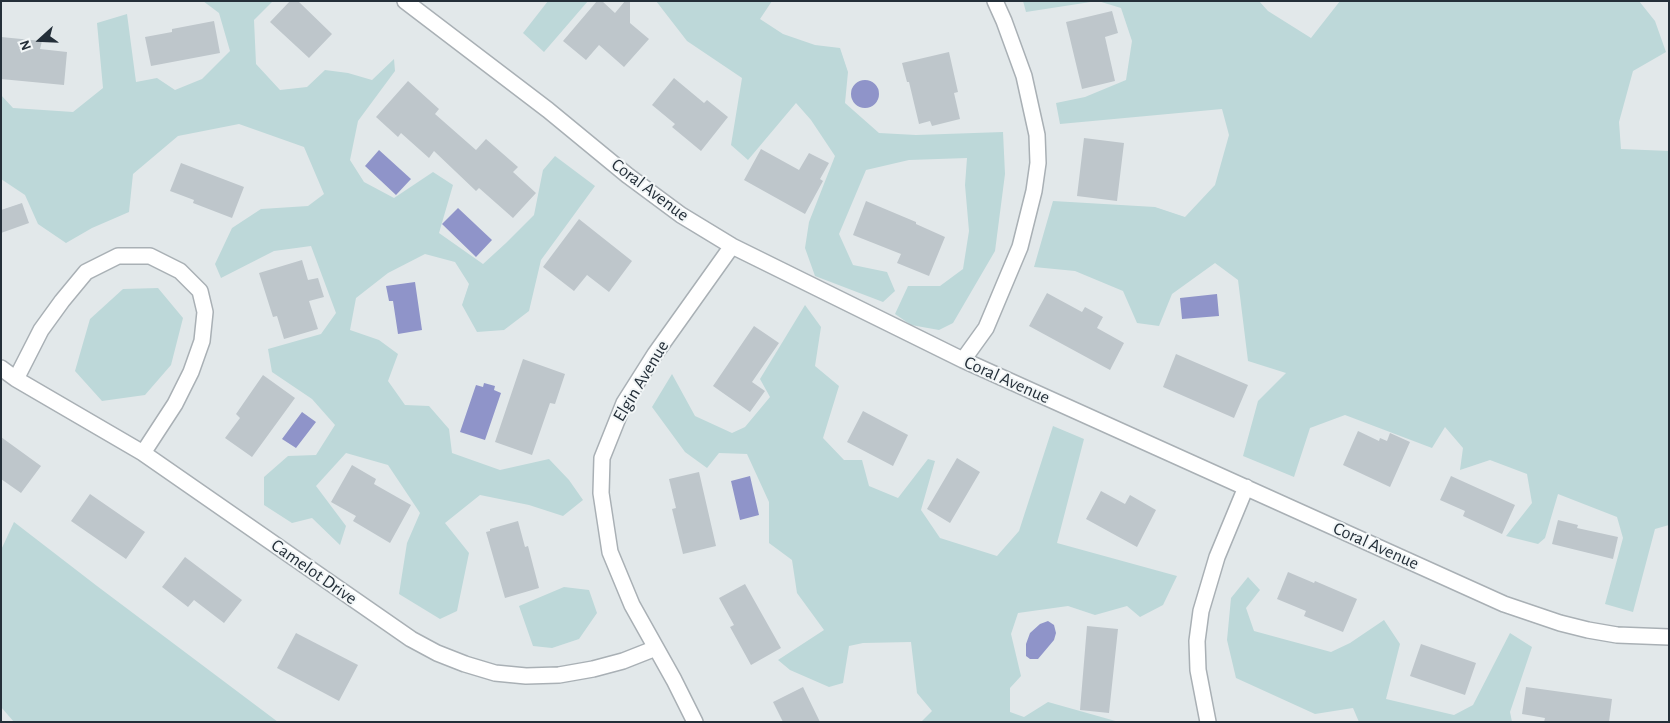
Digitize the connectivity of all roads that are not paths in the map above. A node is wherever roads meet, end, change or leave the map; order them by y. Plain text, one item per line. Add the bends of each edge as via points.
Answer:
1 (405, 1) edge
2 (994, 1) edge
3 (732, 246) junction
4 (963, 360) junction
5 (1, 368) edge
6 (16, 379) junction
7 (142, 453) junction
8 (1246, 488) junction
9 (1669, 636) edge
10 (656, 648) junction
11 (695, 722) edge
12 (1208, 722) edge

1 - 3 street, Coral Avenue via 635,180
2 - 4 street via 1024,76 1038,134 1038,163 1020,247 986,328
3 - 4 street, Coral Avenue
3 - 10 street, Elgin Avenue via 624,403 602,458 601,493 610,552 632,605
4 - 8 street, Coral Avenue
5 - 6 street, Camelot Drive
6 - 7 street, Camelot Drive
6 - 7 street via 42,330 86,272 118,256 150,256 180,271 200,291 205,312 202,341 191,372 174,404
7 - 10 street, Camelot Drive via 411,639 437,653 495,673 526,676 558,675 615,663
8 - 9 street, Coral Avenue via 1504,604 1588,630 1617,635
8 - 12 street via 1217,557 1201,612 1198,670
10 - 11 street, Elgin Avenue

